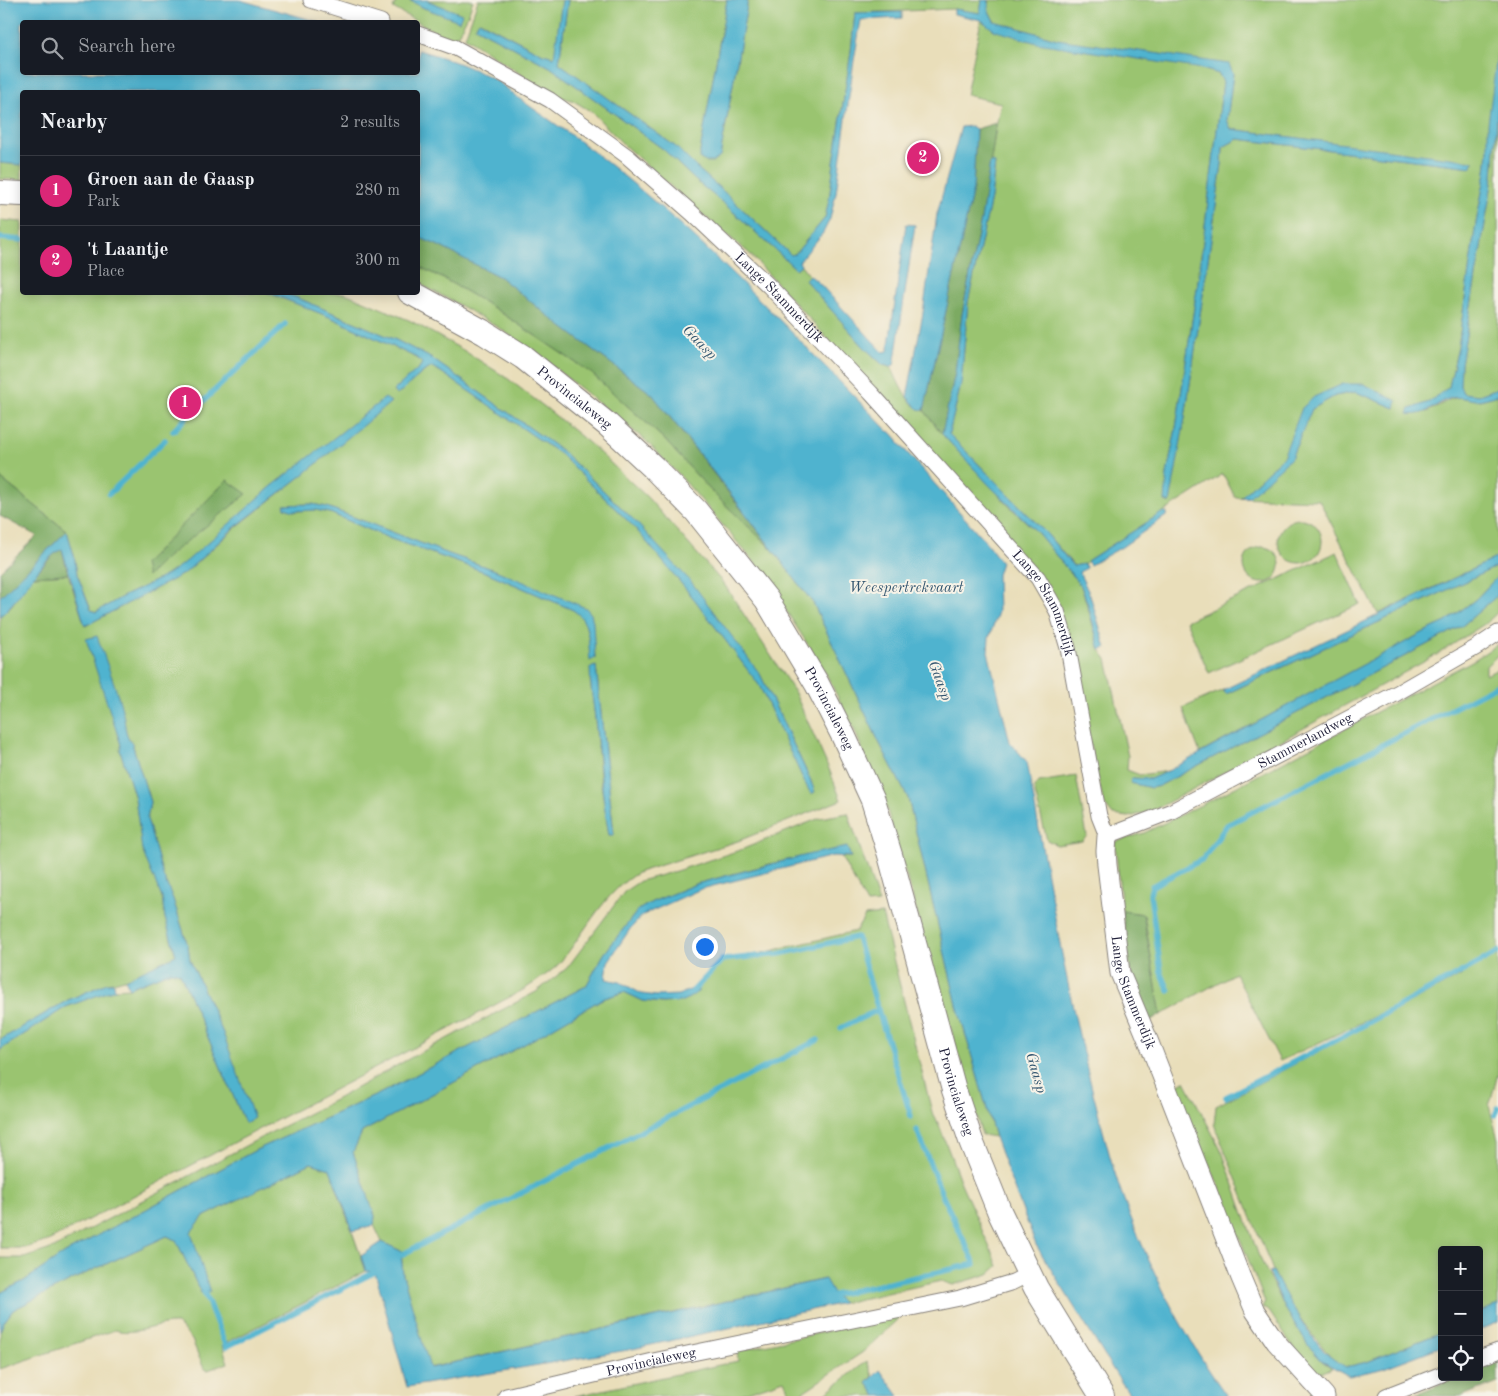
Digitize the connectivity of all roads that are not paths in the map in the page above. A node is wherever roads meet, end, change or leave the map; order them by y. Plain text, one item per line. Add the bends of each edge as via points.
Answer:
1 (311, 0) edge
2 (375, 20) edge
3 (420, 35) edge
4 (0, 193) edge
5 (20, 194) edge
6 (415, 295) edge
7 (1498, 633) edge
8 (1107, 836) junction
9 (1029, 1274) junction
10 (1498, 1351) edge
11 (1483, 1357) edge
12 (1438, 1376) edge
13 (506, 1396) edge
14 (1102, 1396) edge
15 (1325, 1396) edge
16 (1386, 1396) edge

1 - 2 street
3 - 8 street, Lange Stammerdijk via 454,47 550,100 627,156 783,300 1038,578 1057,611 1068,648 1099,816
4 - 5 main road
6 - 9 main road, Provincialeweg via 523,357 608,425 696,511 767,600 817,684 872,800 970,1141
7 - 8 street, Stammerlandweg via 1397,693 1172,811
8 - 15 street, Lange Stammerdijk via 1107,865 1120,973 1255,1310 1276,1342
9 - 13 street, Provincialeweg via 960,1298 653,1361
9 - 14 main road, Provincialeweg
10 - 11 street
12 - 16 street

